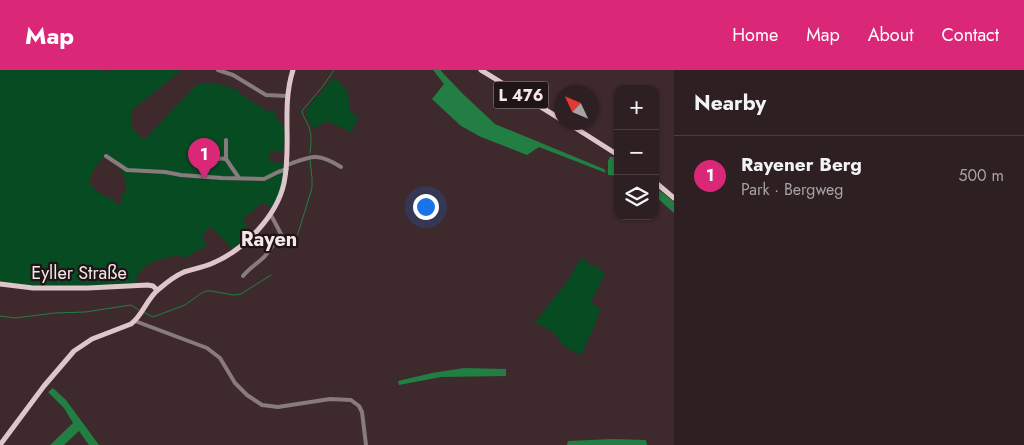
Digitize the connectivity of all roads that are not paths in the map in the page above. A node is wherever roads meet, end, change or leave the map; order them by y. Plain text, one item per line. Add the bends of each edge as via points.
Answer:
1 (218, 70) edge
2 (293, 70) edge
3 (481, 70) edge
4 (287, 96) junction
5 (554, 115) edge
6 (579, 130) edge
7 (226, 140) dead end
8 (614, 152) edge
9 (106, 156) dead end
10 (226, 158) junction
11 (287, 167) junction
12 (341, 167) dead end
13 (204, 177) junction
14 (239, 178) junction
15 (659, 185) edge
16 (674, 198) edge
17 (271, 215) junction
18 (243, 276) dead end
19 (0, 284) edge
20 (157, 290) junction
21 (135, 321) junction
22 (0, 445) edge
23 (366, 445) edge

1 - 4 street via 266,94
2 - 4 main road
3 - 5 main road, L 476
4 - 11 main road
6 - 8 main road, L 476
7 - 10 street
9 - 13 street via 127,170
10 - 13 street via 214,160
10 - 14 street
11 - 12 street via 314,156
11 - 14 street via 264,179
11 - 17 main road via 280,199
13 - 14 street
15 - 16 main road
17 - 18 street via 282,236
17 - 20 main road via 223,258 184,273
19 - 20 main road, Eyller Straße via 32,288 153,286
20 - 21 main road
21 - 22 main road via 92,339 74,351
21 - 23 street via 208,348 220,358 235,383 262,404 278,407 347,399 356,403 362,412

